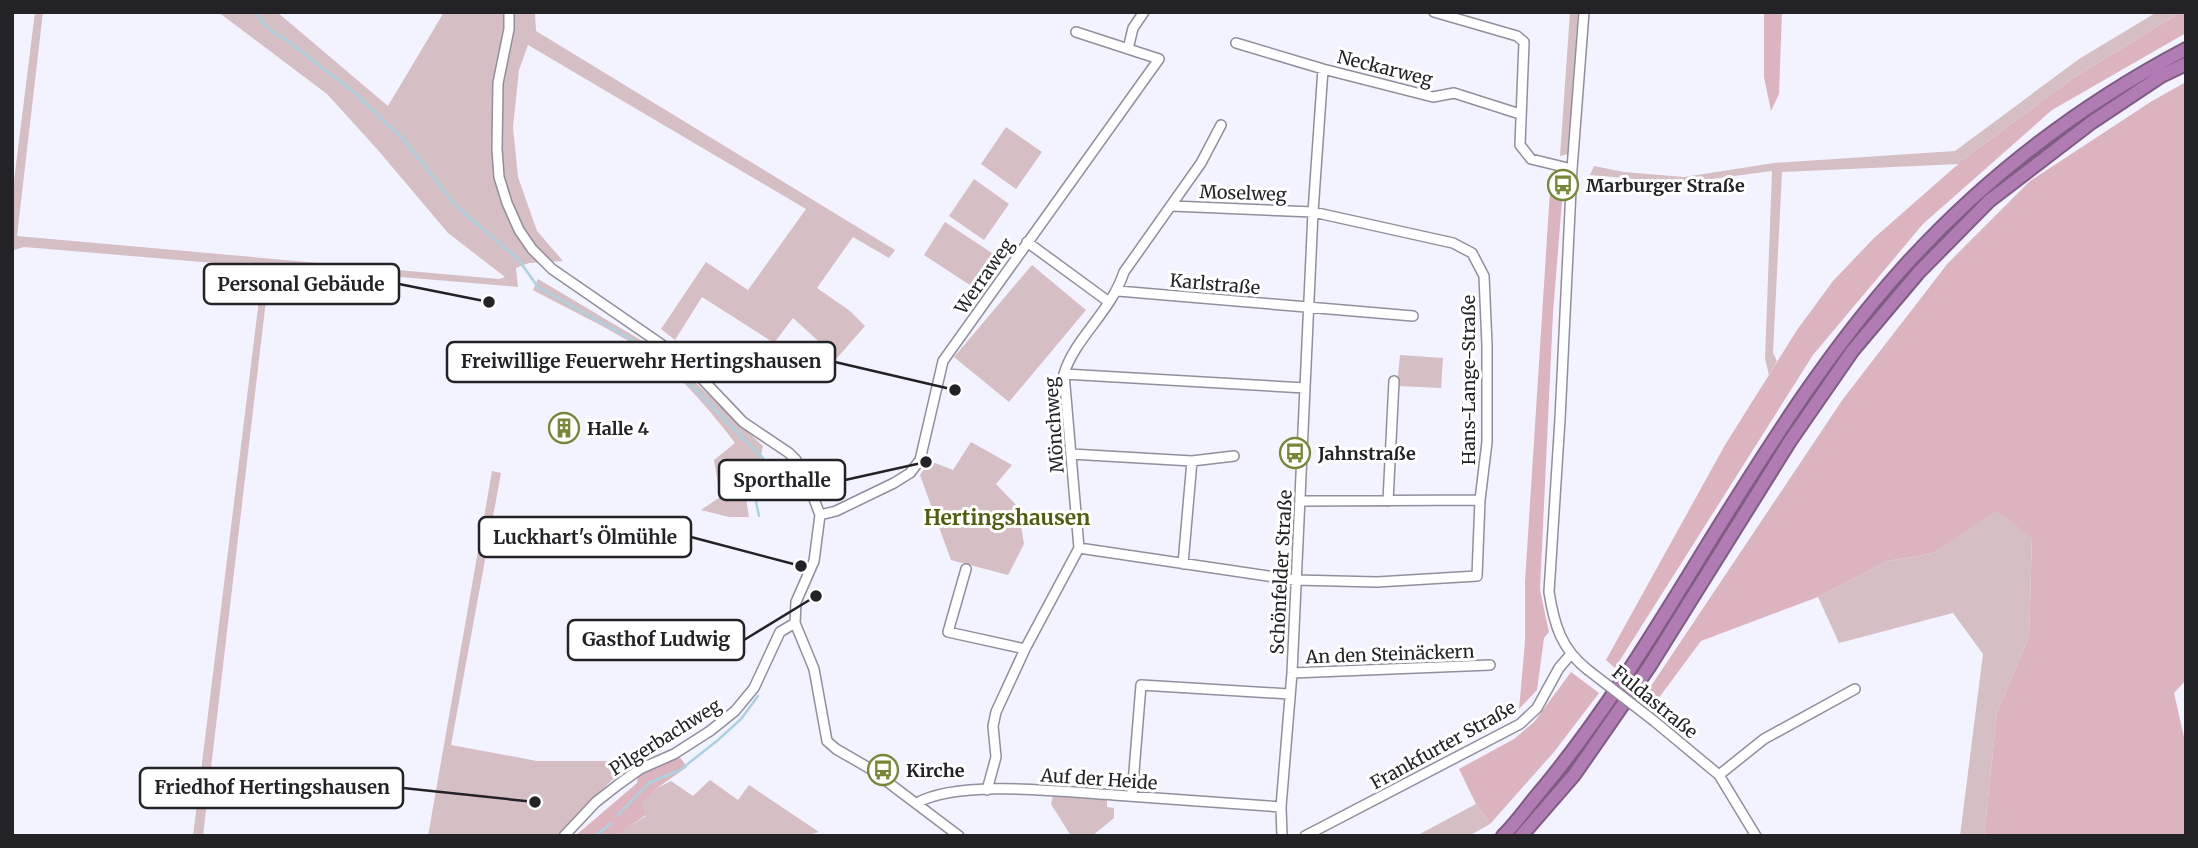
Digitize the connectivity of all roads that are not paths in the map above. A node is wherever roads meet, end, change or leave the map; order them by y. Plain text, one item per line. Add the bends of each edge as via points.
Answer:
1 (509, 12) edge
2 (1144, 12) edge
3 (1434, 12) edge
4 (1584, 12) edge
5 (1076, 32) dead end
6 (1236, 43) dead end
7 (1128, 49) junction
8 (2186, 49) edge
9 (2186, 64) edge
10 (1323, 69) junction
11 (1520, 114) junction
12 (1221, 125) dead end
13 (1572, 169) junction
14 (1172, 206) junction
15 (1313, 212) junction
16 (1027, 242) junction
17 (1118, 291) junction
18 (1109, 302) junction
19 (1309, 308) junction
20 (1413, 316) dead end
21 (1064, 374) junction
22 (1394, 381) dead end
23 (1305, 388) junction
24 (1071, 454) junction
25 (1234, 456) dead end
26 (1192, 461) junction
27 (1480, 500) junction
28 (1300, 501) junction
29 (1388, 501) junction
30 (820, 515) junction
31 (1079, 548) junction
32 (1183, 564) junction
33 (966, 569) dead end
34 (1295, 580) junction
35 (795, 623) junction
36 (1025, 649) junction
37 (1571, 654) junction
38 (1490, 665) dead end
39 (1292, 673) junction
40 (1855, 689) dead end
41 (1289, 694) junction
42 (1719, 775) junction
43 (987, 790) junction
44 (1132, 796) junction
45 (917, 803) junction
46 (1281, 807) junction
47 (564, 836) edge
48 (959, 836) edge
49 (1282, 836) edge
50 (1306, 836) edge
51 (1503, 836) edge
52 (1521, 836) edge
53 (1756, 836) edge

1 - 30 street via 496,110 499,177 519,230 552,269 684,360 743,422 796,460
2 - 7 street via 1133,28
3 - 11 street via 1524,42
4 - 13 street
5 - 7 street, Werraweg
6 - 10 street, Neckarweg
7 - 16 street, Werraweg via 1158,59
8 - 51 highway via 2081,111 1972,198 1902,269 1839,345 1776,435 1607,705
9 - 52 highway via 2161,76 2040,161 1989,201 1918,273 1853,350 1649,667 1574,775
10 - 11 street, Neckarweg via 1433,97 1454,93
10 - 15 street, Schönfelder Straße
11 - 13 street via 1522,150 1531,159
12 - 14 street, Mönchweg
13 - 37 street via 1549,592 1557,630
14 - 15 street, Moselweg
14 - 17 street, Mönchweg via 1124,272
15 - 19 street, Schönfelder Straße
15 - 27 street, Hans-Lange-Straße via 1453,243 1472,253 1480,265 1487,348 1487,442
16 - 18 street
16 - 30 street, Werraweg via 943,361 920,460 910,473
17 - 18 street, Mönchweg
17 - 19 street, Karlstraße
18 - 21 street, Mönchweg via 1068,360
19 - 20 street
19 - 23 street, Schönfelder Straße
21 - 23 street
21 - 24 street, Mönchweg
22 - 29 street
23 - 28 street, Schönfelder Straße
24 - 26 street
24 - 31 street, Mönchweg
25 - 26 street
26 - 32 street
27 - 29 street
27 - 34 street, Hans-Lange-Straße via 1477,576 1377,582
28 - 29 street
28 - 34 street, Schönfelder Straße
30 - 35 street via 814,561 796,602
31 - 32 street
31 - 36 street
32 - 34 street
33 - 36 street via 948,632
34 - 39 street, Schönfelder Straße
35 - 45 street via 814,669 827,741
35 - 47 street, Pilgerbachweg via 780,632 754,688 735,711 674,754 619,784
36 - 43 street via 996,712 996,757
37 - 42 street, Fuldastraße, bridge
37 - 50 street, Frankfurter Straße via 1537,708 1520,724
38 - 39 street, An den Steinäckern
39 - 41 street, Schönfelder Straße
40 - 42 street via 1764,739
41 - 44 street via 1141,685
41 - 46 street, Schönfelder Straße
42 - 53 street, Fuldastraße
43 - 44 street, Auf der Heide
43 - 45 street, Auf der Heide via 941,794
44 - 46 street, Auf der Heide
45 - 48 street
46 - 49 street, Schönfelder Straße

